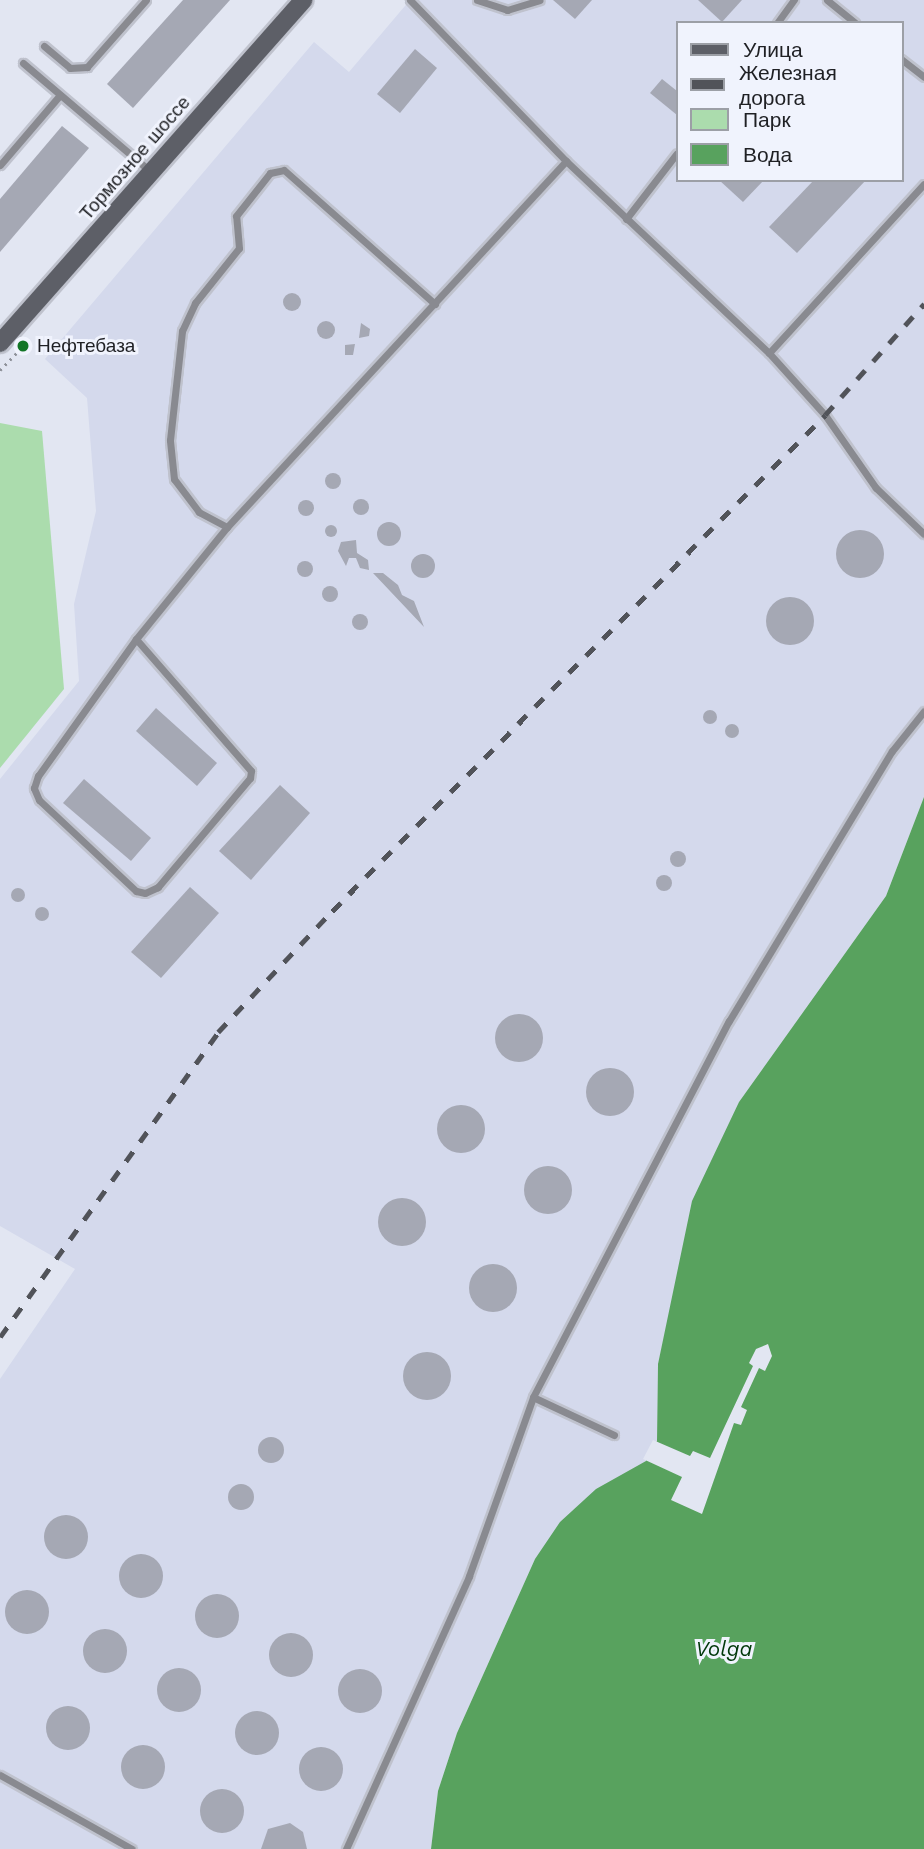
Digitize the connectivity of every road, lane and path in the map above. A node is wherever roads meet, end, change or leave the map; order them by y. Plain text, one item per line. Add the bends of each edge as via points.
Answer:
1 (146, 0) edge
2 (303, 0) edge
3 (410, 0) edge
4 (477, 0) edge
5 (539, 0) edge
6 (794, 0) edge
7 (827, 0) edge
8 (778, 21) edge
9 (853, 21) edge
10 (44, 46) dead end
11 (903, 61) edge
12 (23, 63) dead end
13 (924, 77) edge
14 (60, 95) junction
15 (676, 154) edge
16 (566, 161) junction
17 (0, 165) edge
18 (151, 172) junction
19 (924, 184) edge
20 (626, 219) junction
21 (435, 304) junction
22 (0, 343) edge
23 (23, 346) dead end
24 (769, 353) junction
25 (0, 370) edge
26 (227, 527) junction
27 (924, 534) edge
28 (136, 639) junction
29 (924, 711) edge
30 (533, 1398) junction
31 (614, 1436) dead end
32 (0, 1774) edge
33 (132, 1849) edge
34 (346, 1849) edge

1 - 10 lane via 87,66 70,68
2 - 18 street, Тормозное шоссе
3 - 16 lane
4 - 5 lane via 507,10
6 - 8 lane
7 - 9 lane
11 - 13 lane
12 - 14 lane
14 - 17 lane
14 - 18 lane
15 - 20 lane
16 - 20 lane
16 - 21 lane
18 - 22 street, Тормозное шоссе
19 - 24 lane
20 - 24 lane
21 - 26 lane
21 - 26 lane via 284,170 270,173 236,216 239,248 195,303 182,331 170,440 174,479 199,512
23 - 25 path
24 - 27 lane via 825,415 876,488
26 - 28 lane
28 - 28 lane via 251,771 250,778 158,887 145,893 136,891 39,800 34,788
29 - 30 lane via 892,751 729,1021
30 - 31 lane
30 - 34 lane via 469,1576
32 - 33 lane

